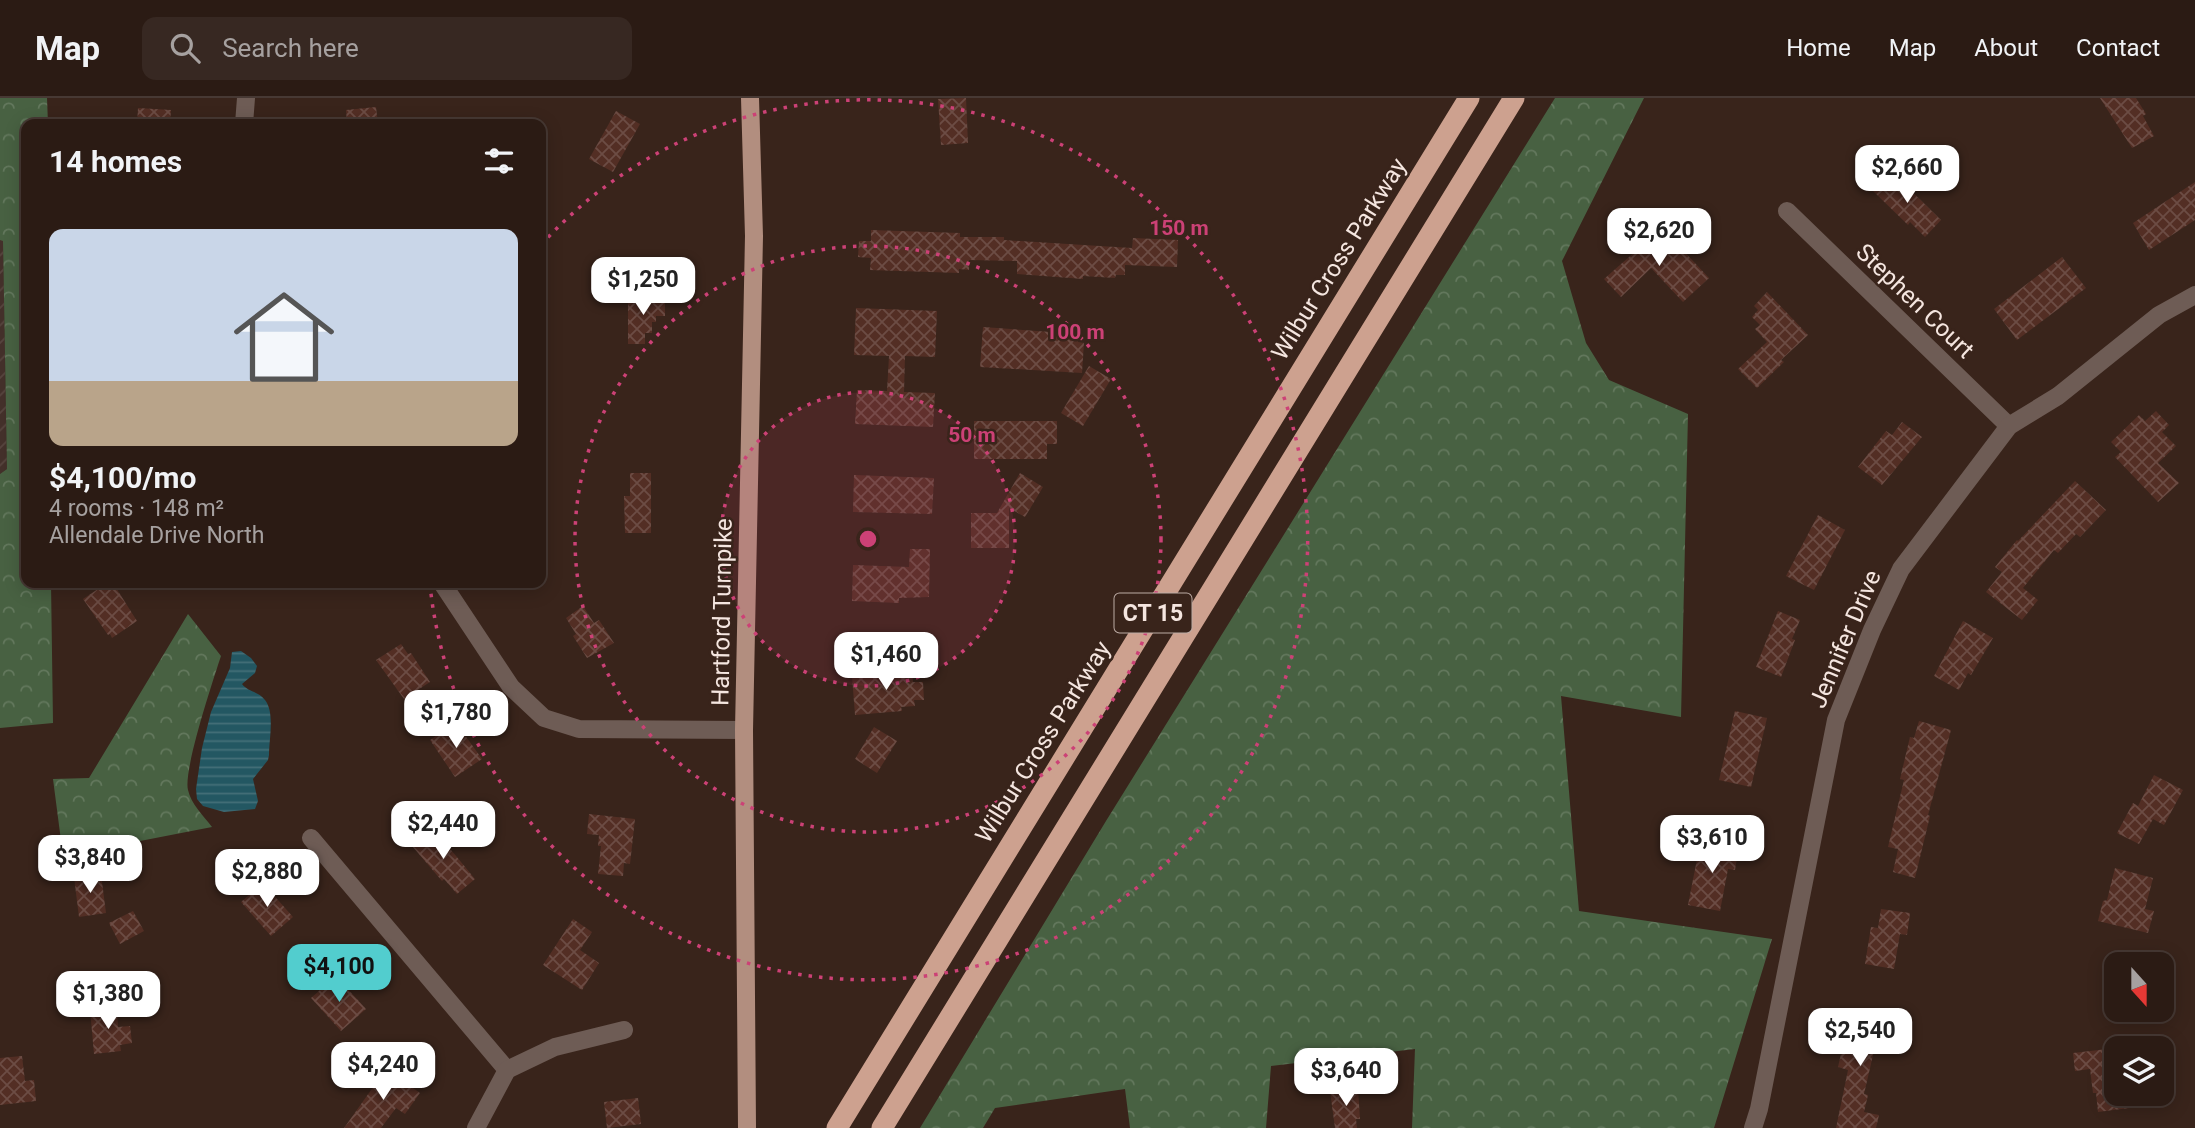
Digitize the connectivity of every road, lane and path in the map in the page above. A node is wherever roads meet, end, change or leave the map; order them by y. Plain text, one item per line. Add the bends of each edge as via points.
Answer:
1 (246, 98) edge
2 (750, 98) edge
3 (1469, 98) edge
4 (1514, 98) edge
5 (244, 119) edge
6 (1787, 211) dead end
7 (2195, 295) edge
8 (2009, 426) junction
9 (445, 588) edge
10 (744, 730) junction
11 (311, 838) dead end
12 (624, 1030) dead end
13 (507, 1070) junction
14 (476, 1128) edge
15 (747, 1128) edge
16 (837, 1128) edge
17 (882, 1128) edge
18 (1754, 1128) edge

1 - 5 street
2 - 10 main road, Hartford Turnpike via 754,236
3 - 16 highway, Wilbur Cross Parkway / CT 15
4 - 17 highway, CT 15
6 - 8 street, Stephen Court
7 - 8 street, Jennifer Drive via 2160,315 2058,396
8 - 18 street, Jennifer Drive via 1901,569 1836,720
9 - 10 street via 511,687 544,718 579,729
10 - 15 main road, Hartford Turnpike
11 - 13 street
12 - 13 street via 555,1046
13 - 14 street

